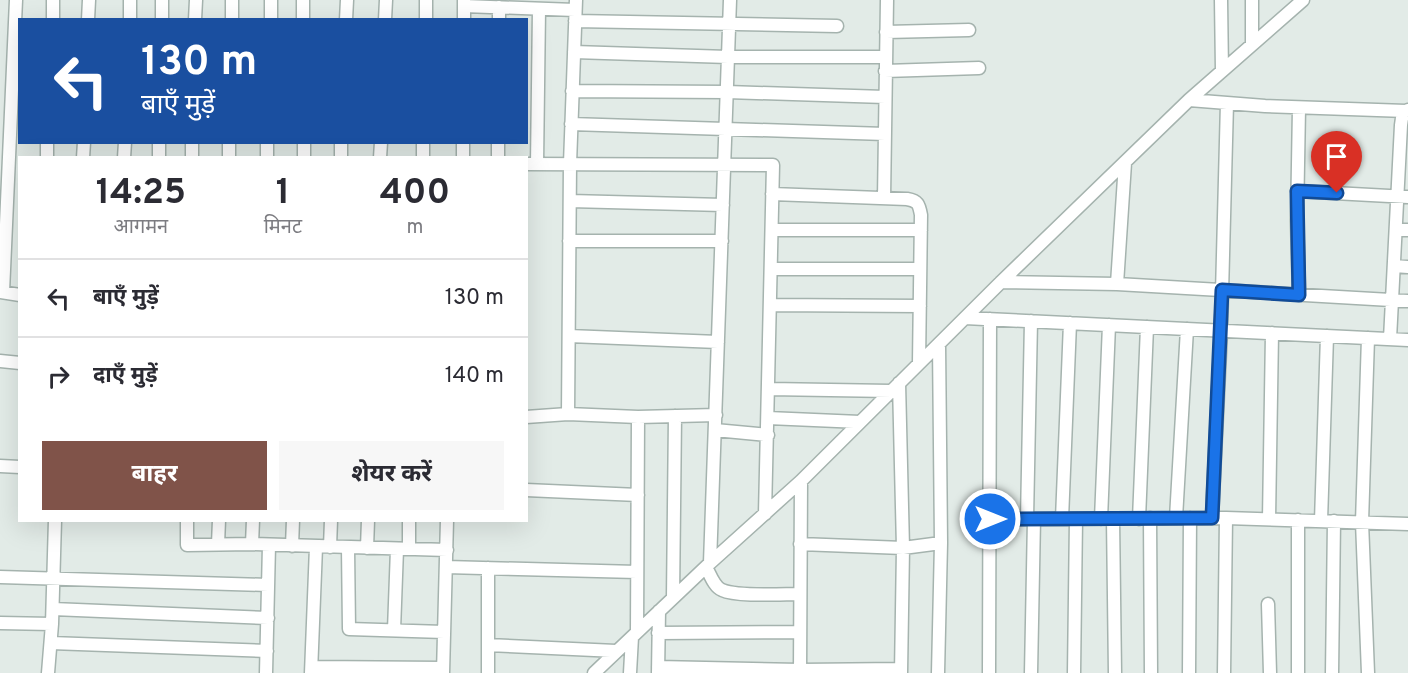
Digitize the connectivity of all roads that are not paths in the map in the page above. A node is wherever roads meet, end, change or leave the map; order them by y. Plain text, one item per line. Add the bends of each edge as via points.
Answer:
1 (16, 0) edge
2 (53, 0) edge
3 (89, 0) edge
4 (130, 0) edge
5 (162, 0) edge
6 (196, 0) edge
7 (232, 0) edge
8 (271, 0) edge
9 (303, 0) edge
10 (347, 0) edge
11 (386, 0) edge
12 (426, 0) edge
13 (730, 0) edge
14 (887, 0) edge
15 (1221, 0) edge
16 (1252, 0) edge
17 (1303, 0) edge
18 (464, 3) edge
19 (539, 9) junction
20 (575, 10) edge
21 (499, 13) edge
22 (52, 18) edge
23 (88, 18) edge
24 (130, 18) edge
25 (162, 18) edge
26 (195, 18) edge
27 (232, 18) edge
28 (271, 18) edge
29 (303, 18) edge
30 (346, 18) edge
31 (385, 18) edge
32 (426, 18) edge
33 (729, 23) junction
34 (837, 26) dead end
35 (969, 30) dead end
36 (886, 32) junction
37 (1252, 44) junction
38 (574, 52) junction
39 (728, 57) junction
40 (885, 57) junction
41 (979, 68) dead end
42 (885, 71) junction
43 (1222, 71) junction
44 (573, 91) junction
45 (727, 92) junction
46 (885, 97) junction
47 (11, 99) edge
48 (1189, 100) junction
49 (1227, 103) junction
50 (1299, 108) junction
51 (1407, 111) edge
52 (571, 124) junction
53 (726, 128) junction
54 (885, 134) junction
55 (1125, 163) junction
56 (532, 164) edge
57 (570, 164) junction
58 (725, 166) junction
59 (1297, 191) junction
60 (772, 194) junction
61 (1403, 196) edge
62 (884, 198) junction
63 (570, 201) junction
64 (723, 205) junction
65 (771, 230) junction
66 (921, 230) junction
67 (1402, 230) edge
68 (570, 241) junction
69 (722, 241) junction
70 (1394, 267) junction
71 (1408, 267) edge
72 (771, 269) junction
73 (920, 269) junction
74 (1001, 282) junction
75 (1117, 284) junction
76 (1222, 290) junction
77 (2, 292) edge
78 (18, 295) edge
79 (1299, 295) junction
80 (1392, 301) junction
81 (1408, 301) edge
82 (770, 305) junction
83 (920, 306) junction
84 (965, 318) junction
85 (990, 319) junction
86 (1031, 321) junction
87 (1070, 323) junction
88 (1109, 325) junction
89 (1147, 327) junction
90 (1187, 329) junction
91 (1221, 331) junction
92 (1272, 333) junction
93 (569, 336) junction
94 (1327, 336) junction
95 (1368, 338) junction
96 (1390, 339) junction
97 (1408, 340) edge
98 (718, 342) junction
99 (939, 344) junction
100 (0, 361) edge
101 (18, 363) edge
102 (920, 363) junction
103 (895, 387) junction
104 (769, 389) junction
105 (568, 414) junction
106 (716, 415) junction
107 (675, 416) junction
108 (528, 417) edge
109 (638, 417) junction
110 (768, 418) junction
111 (860, 422) junction
112 (715, 430) junction
113 (768, 435) junction
114 (0, 466) edge
115 (18, 467) edge
116 (801, 482) junction
117 (528, 490) edge
118 (638, 495) junction
119 (765, 514) junction
120 (1144, 518) junction
121 (1176, 518) junction
122 (1190, 518) junction
123 (1212, 518) junction
124 (1226, 518) junction
125 (990, 519) junction
126 (1030, 519) junction
127 (1062, 519) junction
128 (1076, 519) junction
129 (1107, 519) junction
130 (1269, 519) junction
131 (1298, 520) junction
132 (1328, 521) junction
133 (55, 522) edge
134 (187, 522) edge
135 (219, 522) edge
136 (253, 522) edge
137 (293, 522) edge
138 (331, 522) edge
139 (368, 522) edge
140 (409, 522) edge
141 (447, 522) edge
142 (1362, 522) junction
143 (1408, 524) edge
144 (940, 543) junction
145 (218, 544) junction
146 (252, 544) junction
147 (800, 544) junction
148 (269, 545) junction
149 (292, 546) junction
150 (316, 547) junction
151 (330, 547) junction
152 (348, 548) junction
153 (367, 548) junction
154 (903, 548) junction
155 (403, 549) junction
156 (447, 550) junction
157 (708, 565) junction
158 (446, 567) junction
159 (488, 568) junction
160 (637, 572) junction
161 (0, 577) edge
162 (54, 577) junction
163 (268, 585) junction
164 (800, 594) junction
165 (673, 598) junction
166 (1268, 604) dead end
167 (53, 609) junction
168 (659, 611) junction
169 (267, 618) junction
170 (0, 623) edge
171 (52, 624) junction
172 (394, 630) junction
173 (444, 632) junction
174 (800, 632) junction
175 (658, 633) junction
176 (634, 635) junction
177 (51, 643) junction
178 (488, 645) junction
179 (267, 651) junction
180 (616, 651) junction
181 (312, 670) edge
182 (443, 670) edge
183 (658, 670) edge
184 (902, 671) edge
185 (800, 672) edge
186 (48, 673) edge
187 (266, 673) edge
188 (488, 673) edge
189 (594, 673) edge
190 (630, 673) edge
191 (938, 673) edge
192 (989, 673) edge
193 (1031, 673) edge
194 (1074, 673) edge
195 (1115, 673) edge
196 (1151, 673) edge
197 (1189, 673) edge
198 (1224, 673) edge
199 (1270, 673) edge
200 (1298, 673) edge
201 (1332, 673) edge
202 (1368, 673) edge

1 - 47 street
2 - 22 street
3 - 23 street
4 - 24 street
5 - 25 street
6 - 26 street
7 - 27 street
8 - 28 street
9 - 29 street
10 - 30 street
11 - 31 street
12 - 32 street
13 - 33 street
14 - 36 street
15 - 43 street
16 - 37 street
17 - 37 street
18 - 21 street
19 - 20 street
19 - 21 street
19 - 56 street
20 - 33 street
20 - 38 street
33 - 34 street
33 - 39 street
35 - 36 street
36 - 40 street
37 - 43 street
38 - 39 street
38 - 44 street
39 - 40 street
39 - 45 street
40 - 42 street
41 - 42 street
42 - 46 street
43 - 48 street
44 - 45 street
44 - 52 street
45 - 46 street
45 - 53 street
46 - 54 street
47 - 77 street
48 - 49 street
48 - 55 street
49 - 50 street
49 - 76 street
50 - 51 street
50 - 59 street
51 - 61 street via 1401,125
52 - 53 street
52 - 57 street
53 - 54 street
53 - 58 street
54 - 62 street
55 - 74 street
55 - 75 street
56 - 57 street
57 - 58 street
57 - 63 street
58 - 60 street via 773,165
58 - 64 street
59 - 61 street
59 - 79 street
60 - 62 street
60 - 65 street
61 - 67 street
62 - 66 street via 915,200 919,204
63 - 64 street
63 - 68 street
64 - 69 street
65 - 66 street
65 - 72 street
66 - 73 street
67 - 70 street
68 - 69 street
68 - 93 street
69 - 98 street
70 - 71 street
70 - 80 street
72 - 73 street
72 - 82 street
73 - 83 street
74 - 75 street
74 - 84 street
75 - 76 street
76 - 79 street
76 - 91 street
77 - 78 street
79 - 80 street
80 - 81 street
80 - 96 street
82 - 83 street
82 - 104 street
83 - 102 street
84 - 85 street
84 - 99 street
85 - 86 street
85 - 125 street
86 - 87 street
86 - 126 street
87 - 88 street
87 - 127 street
88 - 89 street
88 - 129 street
89 - 90 street
89 - 120 street
90 - 91 street
90 - 121 street
91 - 92 street
91 - 123 street
92 - 94 street
92 - 130 street
93 - 98 street
93 - 105 street
94 - 95 street
94 - 132 street
95 - 96 street
95 - 142 street
96 - 97 street
98 - 106 street
99 - 102 street
99 - 144 street
100 - 101 street
102 - 103 street
103 - 104 street
103 - 111 street
103 - 154 street
104 - 110 street
105 - 108 street
105 - 109 street
106 - 107 street
106 - 112 street
107 - 109 street
107 - 165 street
109 - 118 street
110 - 111 street
110 - 113 street
111 - 116 street
112 - 113 street
112 - 157 street
113 - 119 street
114 - 115 street
116 - 119 street
116 - 147 street
117 - 118 street
118 - 160 street
119 - 157 street
120 - 121 street
120 - 129 street
120 - 196 street
121 - 122 street
122 - 123 street
122 - 197 street
123 - 124 street
124 - 130 street
124 - 198 street
125 - 126 street
125 - 192 street
126 - 127 street
126 - 193 street
127 - 128 street
128 - 129 street
128 - 194 street
129 - 195 street
130 - 131 street
131 - 132 street
131 - 200 street
132 - 142 street
132 - 201 street
133 - 162 street
134 - 145 street via 187,545
135 - 145 street
136 - 146 street
137 - 149 street
138 - 151 street
139 - 153 street
140 - 155 street
141 - 156 street
142 - 143 street
142 - 202 street
144 - 154 street
144 - 191 street
145 - 146 street
146 - 148 street
147 - 154 street
147 - 164 street
148 - 149 street
148 - 163 street
149 - 150 street
150 - 151 street
150 - 181 street
151 - 152 street
152 - 153 street
152 - 172 street via 349,628
153 - 155 street
154 - 184 street
155 - 156 street
155 - 172 street
156 - 158 street
157 - 164 street via 716,586 723,591
157 - 165 street
158 - 159 street
158 - 173 street
159 - 160 street
159 - 178 street
160 - 176 street
161 - 162 street
162 - 163 street
162 - 167 street
163 - 169 street
164 - 174 street
165 - 168 street
166 - 199 street
167 - 169 street
167 - 171 street
168 - 175 street
168 - 176 street
169 - 179 street
170 - 171 street
171 - 177 street
172 - 173 street
173 - 182 street
174 - 175 street
174 - 185 street
175 - 183 street
176 - 180 street
176 - 190 street
177 - 179 street
177 - 186 street
178 - 180 street
178 - 188 street
179 - 187 street
180 - 189 street
181 - 182 street
183 - 185 street
184 - 185 street

